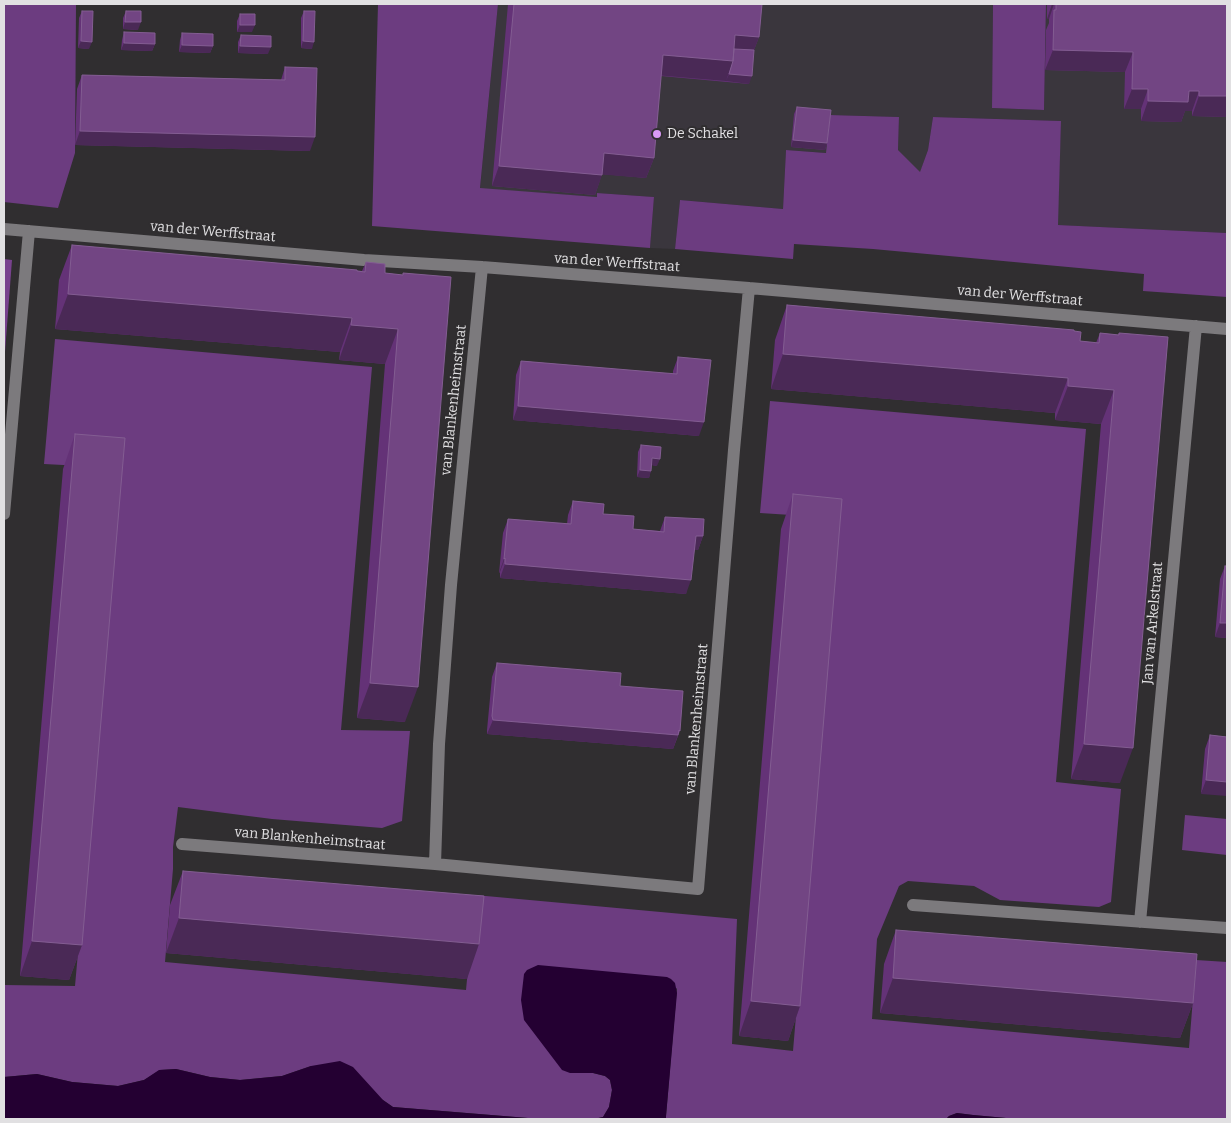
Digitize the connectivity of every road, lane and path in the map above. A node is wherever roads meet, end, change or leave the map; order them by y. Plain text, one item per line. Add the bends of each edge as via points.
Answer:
1 (4, 229) edge
2 (29, 231) junction
3 (482, 267) junction
4 (748, 288) junction
5 (1196, 326) junction
6 (1227, 329) edge
7 (4, 514) edge
8 (182, 844) dead end
9 (435, 864) junction
10 (913, 905) dead end
11 (1140, 922) junction
12 (1227, 928) edge

1 - 2 street, van der Werffstraat
2 - 3 street, van der Werffstraat
2 - 7 street
3 - 4 street, van der Werffstraat
3 - 9 street, van Blankenheimstraat via 438,744
4 - 5 street, van der Werffstraat
4 - 9 street, van Blankenheimstraat via 698,889
5 - 6 street, van der Werffstraat
5 - 11 street, Jan van Arkelstraat
8 - 9 street, van Blankenheimstraat
10 - 11 street
11 - 12 street

